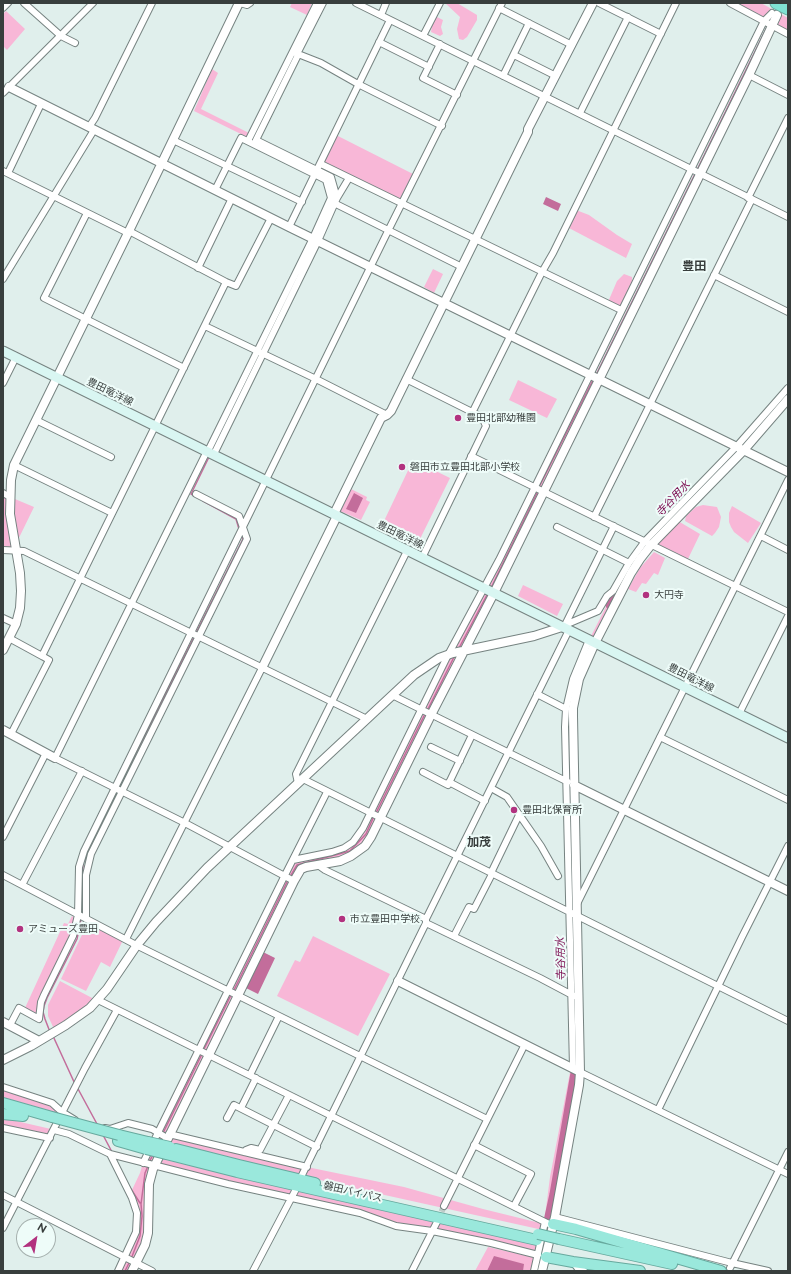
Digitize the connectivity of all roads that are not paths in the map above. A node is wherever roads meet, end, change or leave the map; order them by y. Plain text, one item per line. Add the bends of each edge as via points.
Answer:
1 (8, 3) edge
2 (24, 3) edge
3 (93, 3) edge
4 (152, 3) edge
5 (239, 3) edge
6 (250, 3) edge
7 (317, 3) edge
8 (323, 3) edge
9 (356, 3) edge
10 (386, 3) edge
11 (440, 3) edge
12 (593, 3) edge
13 (599, 3) edge
14 (676, 3) edge
15 (730, 3) edge
16 (500, 6) edge
17 (3, 8) edge
18 (788, 9) edge
19 (775, 10) edge
20 (380, 15) junction
21 (628, 17) junction
22 (390, 20) junction
23 (764, 21) junction
24 (529, 24) junction
25 (772, 25) junction
26 (661, 34) junction
27 (788, 34) edge
28 (61, 36) junction
29 (423, 36) junction
30 (380, 42) junction
31 (75, 43) dead end
32 (440, 44) junction
33 (572, 45) junction
34 (296, 54) junction
35 (514, 55) junction
36 (474, 61) junction
37 (429, 66) junction
38 (503, 76) junction
39 (556, 76) junction
40 (749, 76) junction
41 (358, 84) junction
42 (6, 85) edge
43 (3, 93) edge
44 (457, 95) junction
45 (788, 95) edge
46 (546, 97) junction
47 (42, 104) junction
48 (580, 113) junction
49 (788, 118) edge
50 (442, 126) junction
51 (91, 128) junction
52 (614, 130) junction
53 (173, 140) junction
54 (248, 141) junction
55 (161, 163) junction
56 (227, 166) junction
57 (691, 169) junction
58 (318, 170) junction
59 (5, 172) edge
60 (700, 173) junction
61 (349, 178) junction
62 (216, 190) junction
63 (53, 195) junction
64 (232, 198) junction
65 (750, 198) junction
66 (336, 200) junction
67 (302, 202) junction
68 (402, 204) junction
69 (87, 213) junction
70 (788, 217) edge
71 (271, 218) junction
72 (290, 227) junction
73 (388, 231) junction
74 (128, 232) junction
75 (316, 239) junction
76 (475, 239) junction
77 (372, 266) junction
78 (462, 267) junction
79 (198, 268) junction
80 (542, 272) junction
81 (714, 275) junction
82 (3, 279) edge
83 (226, 282) junction
84 (445, 302) junction
85 (621, 310) junction
86 (788, 312) edge
87 (86, 320) junction
88 (205, 326) junction
89 (510, 335) junction
90 (3, 351) edge
91 (260, 352) junction
92 (16, 357) junction
93 (184, 368) junction
94 (590, 374) junction
95 (56, 378) junction
96 (316, 379) junction
97 (406, 379) junction
98 (599, 379) junction
99 (3, 383) edge
100 (788, 388) edge
101 (788, 399) edge
102 (650, 404) junction
103 (473, 411) junction
104 (387, 415) junction
105 (36, 420) junction
106 (156, 426) junction
107 (740, 448) junction
108 (210, 452) junction
109 (471, 456) junction
110 (111, 457) dead end
111 (14, 465) junction
112 (788, 472) edge
113 (266, 480) junction
114 (788, 480) edge
115 (534, 488) junction
116 (543, 492) junction
117 (196, 494) dead end
118 (6, 495) edge
119 (112, 513) junction
120 (335, 515) junction
121 (594, 517) junction
122 (614, 526) junction
123 (244, 527) junction
124 (557, 527) dead end
125 (761, 536) junction
126 (648, 543) junction
127 (4, 549) edge
128 (602, 550) junction
129 (788, 550) edge
130 (16, 551) junction
131 (407, 551) junction
132 (422, 558) junction
133 (628, 563) junction
134 (80, 577) junction
135 (736, 586) junction
136 (488, 590) junction
137 (132, 603) junction
138 (788, 612) edge
139 (788, 616) edge
140 (3, 618) edge
141 (16, 624) junction
142 (565, 627) junction
143 (192, 633) junction
144 (198, 636) junction
145 (9, 638) junction
146 (592, 641) junction
147 (465, 649) junction
148 (3, 650) edge
149 (448, 654) junction
150 (42, 656) junction
151 (262, 668) junction
152 (685, 687) junction
153 (537, 694) junction
154 (392, 695) junction
155 (331, 702) junction
156 (566, 709) junction
157 (421, 710) junction
158 (739, 714) junction
159 (431, 715) junction
160 (367, 719) junction
161 (7, 732) edge
162 (472, 736) junction
163 (660, 737) junction
164 (788, 738) edge
165 (431, 747) dead end
166 (46, 753) junction
167 (508, 753) junction
168 (55, 758) junction
169 (460, 761) junction
170 (82, 771) junction
171 (423, 772) dead end
172 (300, 781) junction
173 (449, 782) junction
174 (570, 783) junction
175 (114, 788) junction
176 (490, 788) junction
177 (122, 791) junction
178 (327, 792) junction
179 (485, 800) junction
180 (788, 800) edge
181 (624, 810) junction
182 (371, 814) junction
183 (519, 815) junction
184 (380, 818) junction
185 (185, 823) junction
186 (3, 837) edge
187 (788, 846) edge
188 (229, 847) junction
189 (312, 856) junction
190 (457, 857) junction
191 (293, 860) junction
192 (316, 865) junction
193 (491, 874) junction
194 (3, 875) edge
195 (284, 876) junction
196 (558, 876) dead end
197 (294, 881) junction
198 (770, 882) junction
199 (22, 885) junction
200 (788, 891) edge
201 (576, 905) junction
202 (573, 914) junction
203 (78, 915) junction
204 (86, 919) junction
205 (426, 921) junction
206 (454, 936) junction
207 (126, 939) junction
208 (137, 946) junction
209 (398, 981) junction
210 (718, 987) junction
211 (228, 991) junction
212 (237, 996) junction
213 (575, 996) junction
214 (98, 1000) junction
215 (117, 1010) junction
216 (280, 1016) junction
217 (788, 1022) edge
218 (6, 1024) edge
219 (39, 1041) junction
220 (525, 1044) junction
221 (199, 1050) junction
222 (208, 1054) junction
223 (361, 1056) junction
224 (3, 1060) edge
225 (576, 1070) junction
226 (253, 1076) junction
227 (3, 1087) edge
228 (289, 1095) junction
229 (3, 1099) edge
230 (3, 1104) edge
231 (241, 1108) junction
232 (3, 1110) edge
233 (658, 1110) junction
234 (62, 1112) junction
235 (25, 1113) junction
236 (3, 1114) edge
237 (332, 1116) junction
238 (227, 1118) dead end
239 (487, 1119) junction
240 (52, 1124) junction
241 (274, 1125) junction
242 (3, 1128) edge
243 (158, 1133) junction
244 (50, 1138) junction
245 (168, 1143) junction
246 (474, 1145) junction
247 (317, 1147) junction
248 (244, 1152) junction
249 (788, 1152) edge
250 (110, 1154) junction
251 (143, 1163) junction
252 (154, 1166) junction
253 (306, 1167) junction
254 (779, 1170) junction
255 (302, 1174) dead end
256 (788, 1174) edge
257 (458, 1178) junction
258 (295, 1191) dead end
259 (3, 1195) edge
260 (291, 1198) junction
261 (17, 1202) junction
262 (444, 1206) tunnel mouth
263 (514, 1206) junction
264 (437, 1222) tunnel mouth
265 (550, 1223) junction
266 (3, 1228) edge
267 (432, 1231) junction
268 (558, 1242) junction
269 (542, 1256) junction
270 (125, 1257) junction
271 (136, 1263) junction
272 (728, 1267) edge
273 (579, 1268) edge
274 (118, 1271) edge
275 (132, 1271) edge
276 (152, 1271) edge
277 (253, 1271) edge
278 (412, 1271) edge
279 (534, 1271) edge
280 (542, 1271) edge
281 (640, 1271) edge
282 (674, 1271) edge
283 (706, 1271) edge
284 (768, 1271) edge

1 - 17 street
2 - 28 street
3 - 28 street
4 - 51 street
5 - 6 street
5 - 53 street
7 - 34 street
8 - 34 street
9 - 20 street
10 - 20 street
11 - 29 street
12 - 33 street
13 - 21 street
14 - 26 street
15 - 23 street
16 - 24 street
16 - 36 street
18 - 19 highway
19 - 23 street
19 - 25 street
20 - 22 street
21 - 26 street
21 - 48 street
22 - 29 street
22 - 30 street
23 - 25 street
23 - 57 street
24 - 33 street
24 - 35 street
25 - 27 street
25 - 40 street
26 - 52 street
28 - 31 street
28 - 42 street
29 - 32 street
30 - 37 street
30 - 41 street
32 - 36 street
32 - 37 street
33 - 39 street
34 - 41 street via 320,63
34 - 54 street
34 - 58 street via 256,140
35 - 38 street
35 - 39 street
36 - 38 street
36 - 44 street
37 - 44 street via 423,78
38 - 46 street
39 - 46 street
40 - 45 street
40 - 60 street
41 - 50 street
41 - 58 street
42 - 43 street
42 - 47 street
44 - 50 street
46 - 48 street
46 - 76 street
47 - 51 street
47 - 59 street
48 - 52 street
49 - 65 street
50 - 68 street
51 - 55 street
51 - 63 street
52 - 57 street
52 - 80 street via 554,253
53 - 55 street
53 - 56 street
54 - 56 street via 241,138
54 - 58 street
55 - 62 street
55 - 74 street
56 - 62 street
56 - 67 street
57 - 60 street
57 - 85 street
58 - 61 street
58 - 66 street via 331,177
58 - 67 street
58 - 75 street via 326,180 331,198
59 - 63 street
60 - 65 street
60 - 98 street
61 - 66 street
61 - 68 street
62 - 64 street
63 - 69 street
63 - 82 street
64 - 71 street
64 - 79 street
65 - 70 street
65 - 81 street
66 - 73 street
66 - 75 street
67 - 72 street
68 - 73 street
68 - 76 street
69 - 74 street
69 - 87 street via 44,298
71 - 72 street
71 - 83 street via 239,283 236,286
72 - 75 street
73 - 77 street
73 - 78 street
74 - 79 street
74 - 87 street
75 - 77 street
75 - 91 street
76 - 78 street
76 - 80 street
77 - 84 street
77 - 96 street
78 - 84 street
79 - 83 street
80 - 85 street
80 - 89 street
81 - 86 street
81 - 102 street
83 - 88 street
84 - 89 street
84 - 97 street
85 - 94 street
87 - 93 street
87 - 95 street
88 - 91 street
88 - 93 street
89 - 94 street
89 - 103 street
90 - 92 main road, 豊田竜洋線
91 - 96 street
91 - 108 street
92 - 95 main road, 豊田竜洋線
92 - 99 street
93 - 106 street
94 - 98 street
94 - 115 street
95 - 105 street
95 - 106 main road, 豊田竜洋線
96 - 104 street
96 - 113 street
97 - 103 street
97 - 104 street
98 - 102 street
98 - 116 street
100 - 107 street
101 - 107 street
102 - 107 street
102 - 121 street
103 - 109 street via 482,417 486,426
104 - 120 street via 382,418
105 - 110 street
105 - 111 street
106 - 108 main road, 豊田竜洋線
106 - 119 street
107 - 112 street
107 - 126 street
108 - 113 main road, 豊田竜洋線
108 - 137 street
109 - 115 street
109 - 132 street
111 - 118 street
111 - 119 street
113 - 120 main road, 豊田竜洋線
113 - 123 street
114 - 125 street
115 - 116 street
115 - 136 street
116 - 121 street
116 - 136 street
117 - 123 street via 239,516
118 - 130 street
119 - 134 street
120 - 131 main road, 豊田竜洋線
120 - 151 street
121 - 122 street
122 - 126 street
122 - 128 street
123 - 143 street
123 - 144 street via 247,539
124 - 128 street
125 - 129 street
125 - 135 street
126 - 133 street
126 - 135 street
126 - 146 street
127 - 130 street
128 - 133 street
128 - 142 street
130 - 134 street via 24,551
130 - 141 street via 21,591
131 - 132 main road, 豊田竜洋線
131 - 155 street
132 - 136 main road, 豊田竜洋線
133 - 142 street via 598,612
134 - 137 street
134 - 150 street
135 - 138 street
135 - 152 street
136 - 142 main road, 豊田竜洋線
136 - 147 street
136 - 149 street
137 - 143 street
137 - 168 street
139 - 158 street
140 - 141 street
141 - 145 street
142 - 146 main road, 豊田竜洋線
142 - 147 street via 534,636
142 - 153 street
143 - 144 street
143 - 175 street
144 - 151 street
144 - 177 street
145 - 148 street
145 - 150 street
146 - 152 main road, 豊田竜洋線
146 - 156 street via 573,679
146 - 174 street via 579,679 573,708
147 - 149 street
147 - 159 street
149 - 154 street via 414,674
149 - 157 street
150 - 161 street via 49,660
151 - 155 street
151 - 185 street
152 - 158 main road, 豊田竜洋線
152 - 163 street
153 - 156 street
153 - 167 street
154 - 157 street
154 - 160 street
155 - 160 street
155 - 172 street via 296,774
156 - 174 street
157 - 159 street
157 - 182 street
158 - 164 main road, 豊田竜洋線
159 - 162 street
159 - 184 street
160 - 172 street
161 - 166 street
162 - 167 street
162 - 169 street
163 - 180 street
163 - 181 street
165 - 169 street
166 - 168 street
166 - 186 street
167 - 174 street
167 - 176 street
168 - 170 street
169 - 173 street
170 - 175 street
170 - 199 street
171 - 173 street via 448,785
172 - 178 street
172 - 188 street
173 - 179 street
174 - 181 street
174 - 201 street
174 - 202 street
175 - 177 street
175 - 203 street via 81,860 78,876
176 - 179 street
176 - 183 street via 507,797
177 - 185 street
177 - 204 street via 87,865
178 - 182 street
178 - 191 street
179 - 190 street
181 - 198 street
181 - 201 street
182 - 184 street
182 - 189 street via 353,842 344,848
183 - 193 street
183 - 196 street
184 - 190 street
184 - 192 street via 358,852 340,861
185 - 188 street
185 - 207 street
187 - 198 street
188 - 195 street
188 - 208 street via 174,903
189 - 191 street
189 - 192 street
190 - 193 street
190 - 205 street
191 - 195 street
192 - 197 street via 301,869
192 - 205 street
193 - 202 street
193 - 206 street via 474,909 469,907
194 - 199 street
195 - 197 street
195 - 211 street
197 - 212 street
198 - 200 street
198 - 210 street
199 - 203 street
201 - 202 street
202 - 210 street
202 - 213 street via 578,946
203 - 204 street
203 - 218 street via 73,936 41,1002 39,1019 19,1008
204 - 207 street
205 - 206 street
205 - 209 street
206 - 213 street
207 - 208 street
208 - 211 street
208 - 214 street
209 - 220 street
209 - 223 street
210 - 217 street
210 - 233 street
211 - 212 street
211 - 221 street
212 - 216 street
212 - 222 street
213 - 225 street
214 - 215 street
214 - 219 street via 76,1019
215 - 221 street
215 - 234 street
216 - 223 street
216 - 226 street
218 - 219 street
219 - 224 street
220 - 225 street
220 - 239 street
221 - 222 street
221 - 243 street
222 - 226 street
222 - 245 street
223 - 237 street
223 - 239 street
225 - 233 street
225 - 265 street via 579,1085
226 - 228 street
226 - 231 street
227 - 234 street via 52,1103
228 - 237 street
228 - 241 street
229 - 235 highway
230 - 235 highway, 磐田バイパス
231 - 238 street via 234,1105
231 - 241 street
232 - 235 highway, 磐田バイパス
233 - 254 street
234 - 240 street
234 - 243 street via 74,1119 110,1129 128,1123
235 - 236 highway
235 - 240 highway, 磐田バイパス
237 - 247 street
237 - 257 street
239 - 246 street
240 - 244 street
240 - 245 highway, 磐田バイパス, bridge via 147,1145
240 - 250 street
241 - 247 street
241 - 248 street via 260,1150 251,1148
242 - 244 street
243 - 245 street
243 - 251 street
244 - 261 street
245 - 248 street
245 - 252 street
245 - 268 highway, 磐田バイパス, bridge via 239,1165
246 - 257 street
246 - 263 street via 530,1174
247 - 253 street
248 - 253 street
249 - 254 street
250 - 251 street
250 - 270 street via 137,1213 136,1232
251 - 252 street
252 - 260 street
252 - 271 street via 149,1184 148,1233 145,1246
253 - 255 street
254 - 256 street
254 - 272 street
257 - 262 street
257 - 263 street
258 - 260 street
259 - 261 street
260 - 267 street via 360,1213 396,1226
260 - 277 street
261 - 266 street
261 - 270 street
263 - 265 street
264 - 267 street
265 - 269 street
265 - 272 highway
267 - 269 street
267 - 278 street
268 - 282 highway, 磐田バイパス
268 - 283 highway, 磐田バイパス
269 - 273 highway
269 - 279 street
269 - 280 street
270 - 271 street
270 - 274 street
271 - 275 street
271 - 276 street
272 - 284 street
273 - 281 highway

